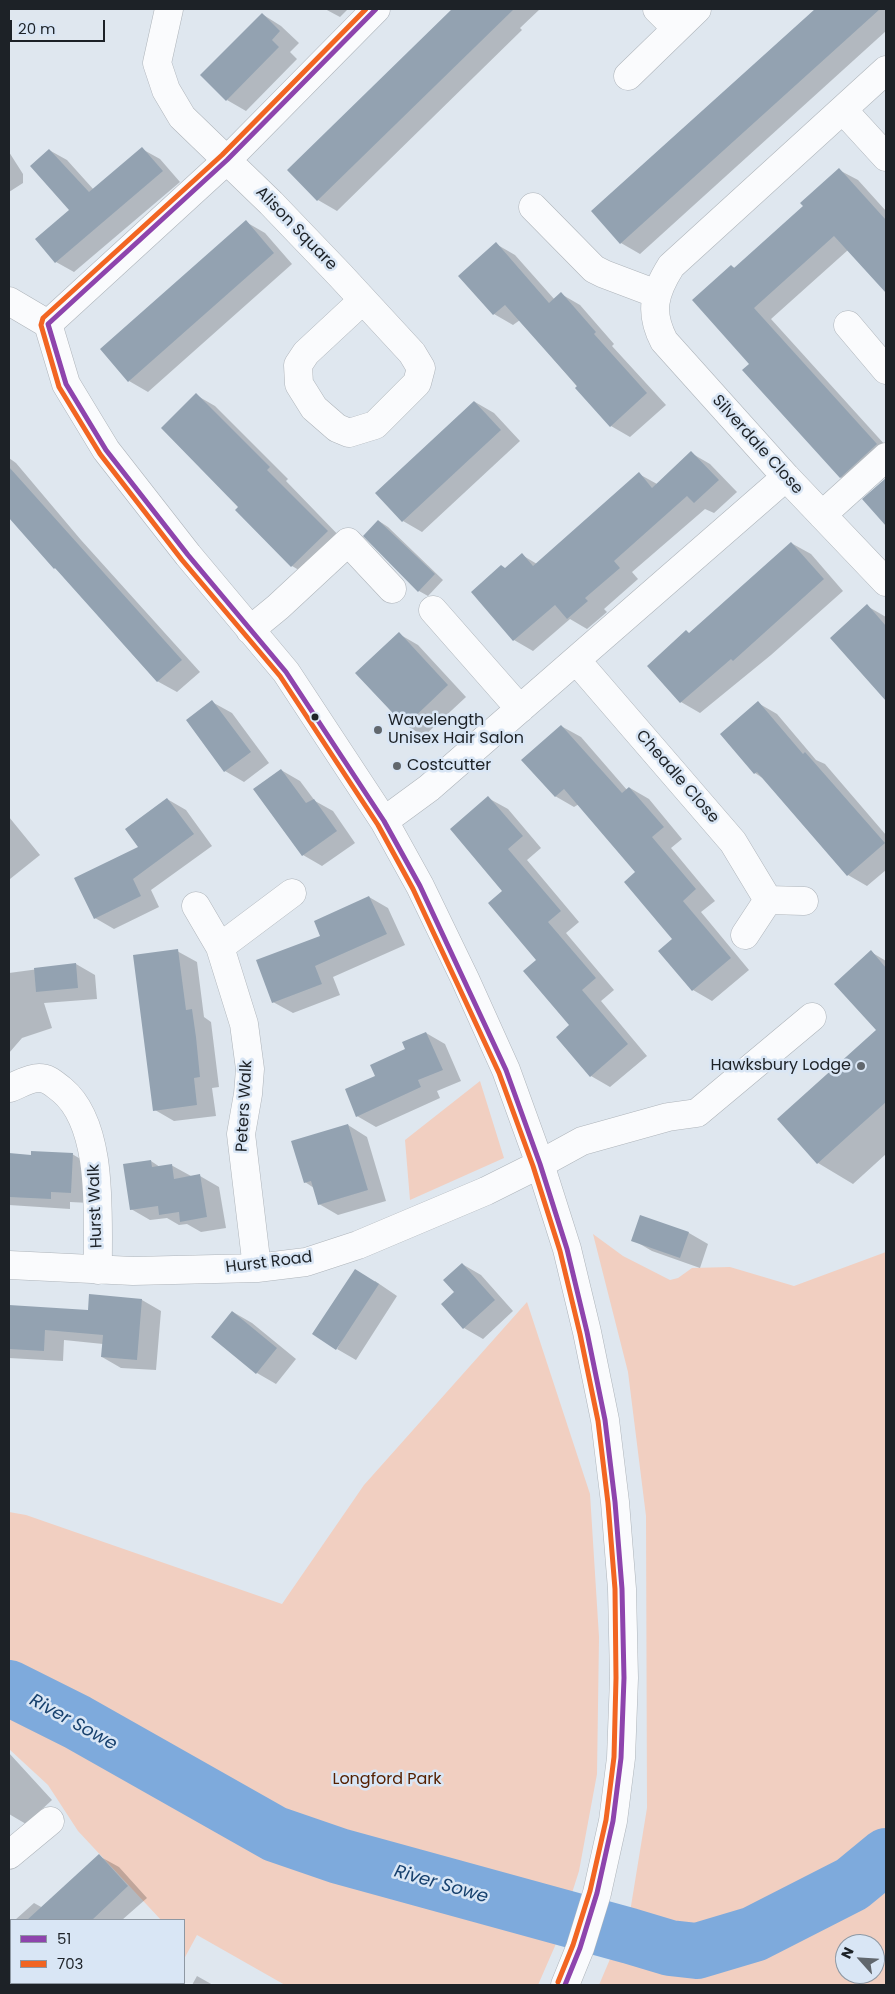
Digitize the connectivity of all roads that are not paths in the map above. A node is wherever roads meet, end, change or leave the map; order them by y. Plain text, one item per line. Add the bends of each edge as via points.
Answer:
1 (169, 9) edge
2 (376, 9) edge
3 (657, 9) edge
4 (696, 9) edge
5 (676, 28) junction
6 (886, 70) edge
7 (628, 76) dead end
8 (843, 110) junction
9 (886, 157) edge
10 (227, 160) junction
11 (532, 207) dead end
12 (657, 294) junction
13 (363, 300) junction
14 (9, 301) edge
15 (48, 324) junction
16 (848, 325) dead end
17 (886, 370) edge
18 (886, 457) edge
19 (786, 477) junction
20 (822, 515) junction
21 (886, 582) edge
22 (392, 589) dead end
23 (433, 610) dead end
24 (250, 630) junction
25 (576, 660) junction
26 (520, 708) junction
27 (384, 821) junction
28 (292, 893) dead end
29 (768, 900) junction
30 (804, 901) dead end
31 (196, 906) dead end
32 (745, 935) dead end
33 (220, 947) junction
34 (812, 1017) dead end
35 (10, 1088) edge
36 (540, 1164) junction
37 (9, 1265) edge
38 (257, 1268) junction
39 (98, 1270) junction
40 (50, 1820) dead end
41 (9, 1855) edge
42 (565, 1985) edge

1 - 10 street, Alison Square via 157,64 166,90 182,117
2 - 10 street
3 - 5 street
4 - 5 street
5 - 7 street
6 - 8 street, Silverdale Close
8 - 9 street
8 - 12 street, Silverdale Close via 672,266
10 - 13 street, Alison Square
10 - 15 street
11 - 12 street via 594,269
12 - 19 street, Silverdale Close via 657,327 664,342
13 - 13 street, Alison Square via 306,353 298,365 299,384 314,408 337,428 349,433 375,425 417,383 421,368 412,353
14 - 15 street
15 - 24 street via 66,384 106,450
16 - 17 street
18 - 20 street
19 - 20 street, Silverdale Close
19 - 25 street
20 - 21 street, Silverdale Close
22 - 24 street via 348,542
23 - 26 street
24 - 27 street via 286,672
25 - 26 street
25 - 29 street, Cheadle Close via 733,842
26 - 27 street via 429,788
27 - 36 street via 465,979 506,1070
28 - 33 street
29 - 30 street
29 - 32 street
31 - 33 street, Peters Walk
33 - 38 street, Peters Walk via 244,1024 250,1069 241,1134
34 - 36 street, Hurst Road via 698,1113 668,1117 582,1141
35 - 39 street, Hurst Walk via 37,1078 50,1080 67,1094 86,1124 96,1163
36 - 38 street, Hurst Road via 486,1191 358,1244 306,1262
36 - 42 street via 566,1249 605,1420 622,1589 624,1678 621,1758 613,1821 597,1893
37 - 39 street, Hurst Road
38 - 39 street, Hurst Road
40 - 41 street

